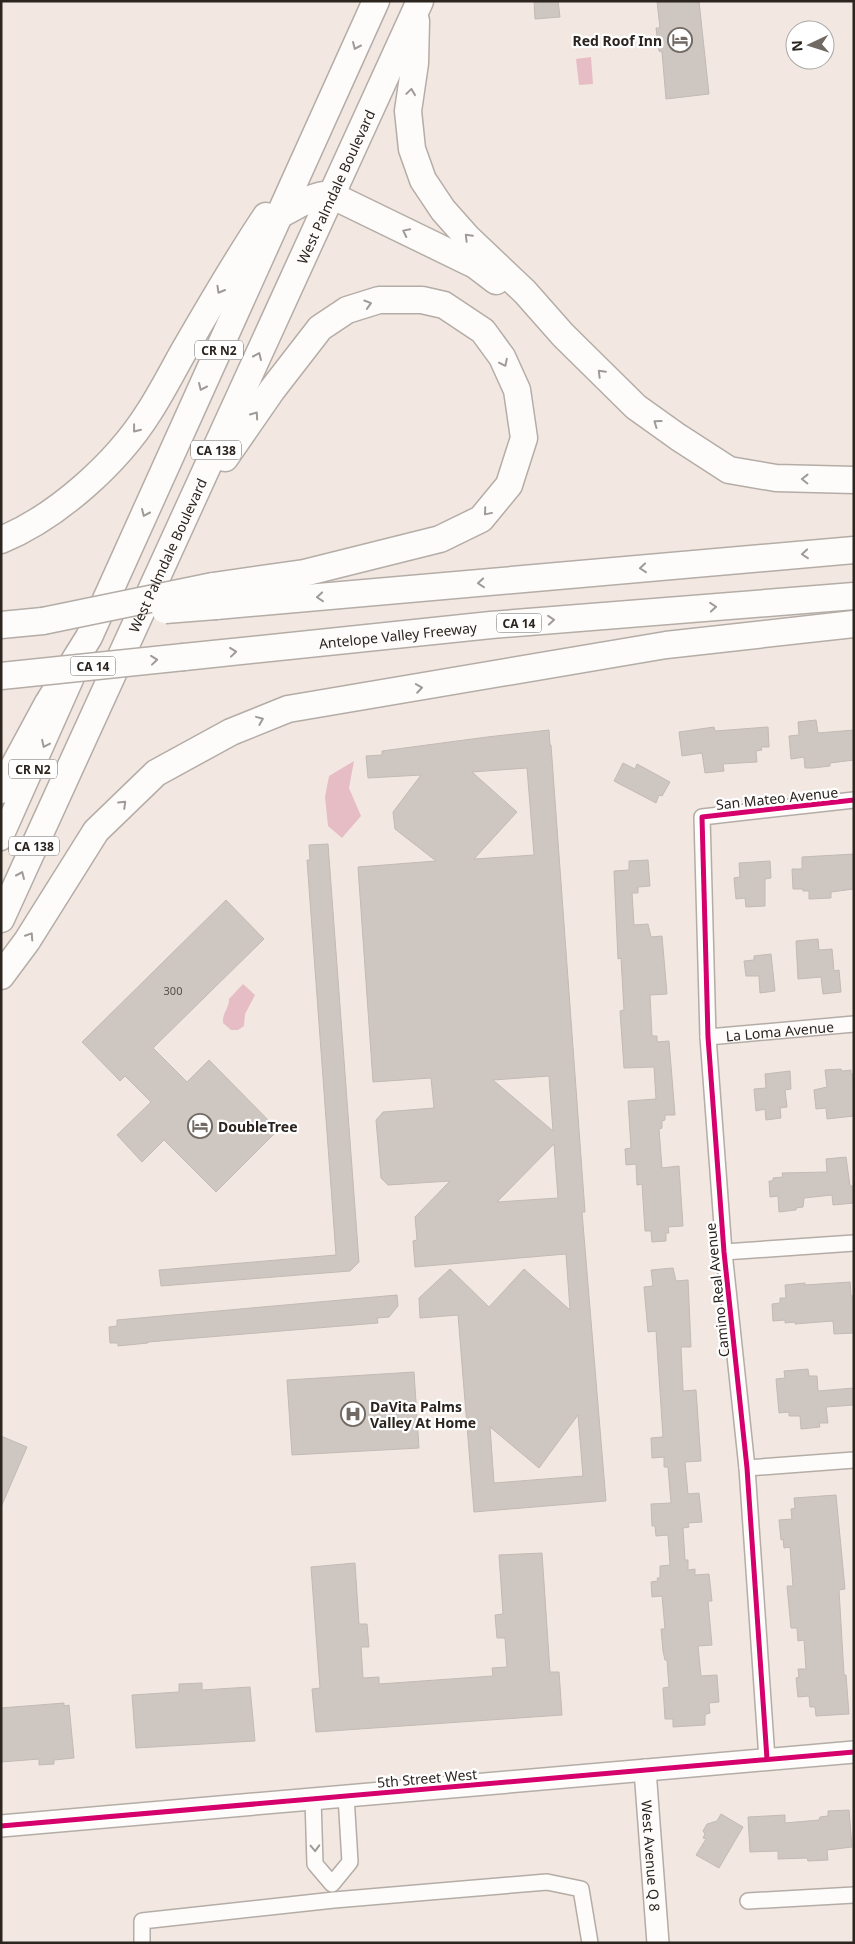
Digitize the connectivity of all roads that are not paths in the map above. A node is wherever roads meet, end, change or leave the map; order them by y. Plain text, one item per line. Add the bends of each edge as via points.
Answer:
1 (376, 1) edge
2 (418, 5) edge
3 (304, 161) junction
4 (331, 195) junction
5 (280, 215) junction
6 (563, 335) junction
7 (854, 480) edge
8 (188, 512) junction
9 (1, 540) edge
10 (854, 550) edge
11 (215, 596) junction
12 (854, 596) edge
13 (854, 624) edge
14 (1, 625) edge
15 (89, 638) junction
16 (1, 676) edge
17 (1, 790) edge
18 (854, 800) edge
19 (702, 817) joint
20 (1, 839) edge
21 (1, 919) edge
22 (1, 976) edge
23 (854, 1024) edge
24 (708, 1037) junction
25 (854, 1243) edge
26 (724, 1252) junction
27 (854, 1460) edge
28 (747, 1468) junction
29 (854, 1752) edge
30 (767, 1760) junction
31 (645, 1770) junction
32 (346, 1796) junction
33 (313, 1799) junction
34 (1, 1826) edge
35 (332, 1884) junction
36 (854, 1895) edge
37 (334, 1900) junction
38 (748, 1901) dead end
39 (142, 1943) edge
40 (590, 1943) edge
41 (658, 1943) edge

1 -> 3 highway
2 - 4 highway, West Palmdale Boulevard / CA 138
6 -> 2 highway via 525,292 442,210 423,180 412,149 408,111
3 - 5 highway, CR N2
3 -> 9 highway via 244,248 148,414 110,462 68,501
4 - 5 highway via 315,197
6 -> 4 highway via 475,265
8 -> 4 highway, West Palmdale Boulevard / CA 138
5 -> 15 highway, CR N2
7 -> 6 highway via 776,478 729,470 636,407
8 -> 11 highway via 272,390 320,328 347,310 379,300 422,300 444,305 483,331 502,357 516,390 524,438 509,485 481,519 440,539
21 -> 8 highway, West Palmdale Boulevard / CA 138
10 -> 11 highway
11 - 14 highway, bridge
16 -> 12 highway, Antelope Valley Freeway / CA 14, bridge via 491,625
22 -> 13 highway via 27,941 96,831 156,773 231,732 288,709 666,645
15 - 17 highway via 48,703
15 -> 20 main road, CR N2 via 65,700
18 - 19 street, San Mateo Avenue
19 - 24 street, Camino Real Avenue
23 - 24 street, La Loma Avenue
24 - 26 street, Camino Real Avenue
25 - 26 street
26 - 28 street, Camino Real Avenue
27 - 28 street
28 - 30 street, Camino Real Avenue
29 - 30 street, 5th Street West
30 - 31 street, 5th Street West
31 - 32 street, 5th Street West
31 - 41 street, West Avenue Q 8
32 - 33 street, 5th Street West
32 - 35 street via 350,1862
33 - 34 street, 5th Street West
33 -> 35 street via 315,1864
35 - 37 street
36 - 38 street
37 - 39 street via 142,1921
37 - 40 street via 547,1882 581,1889

